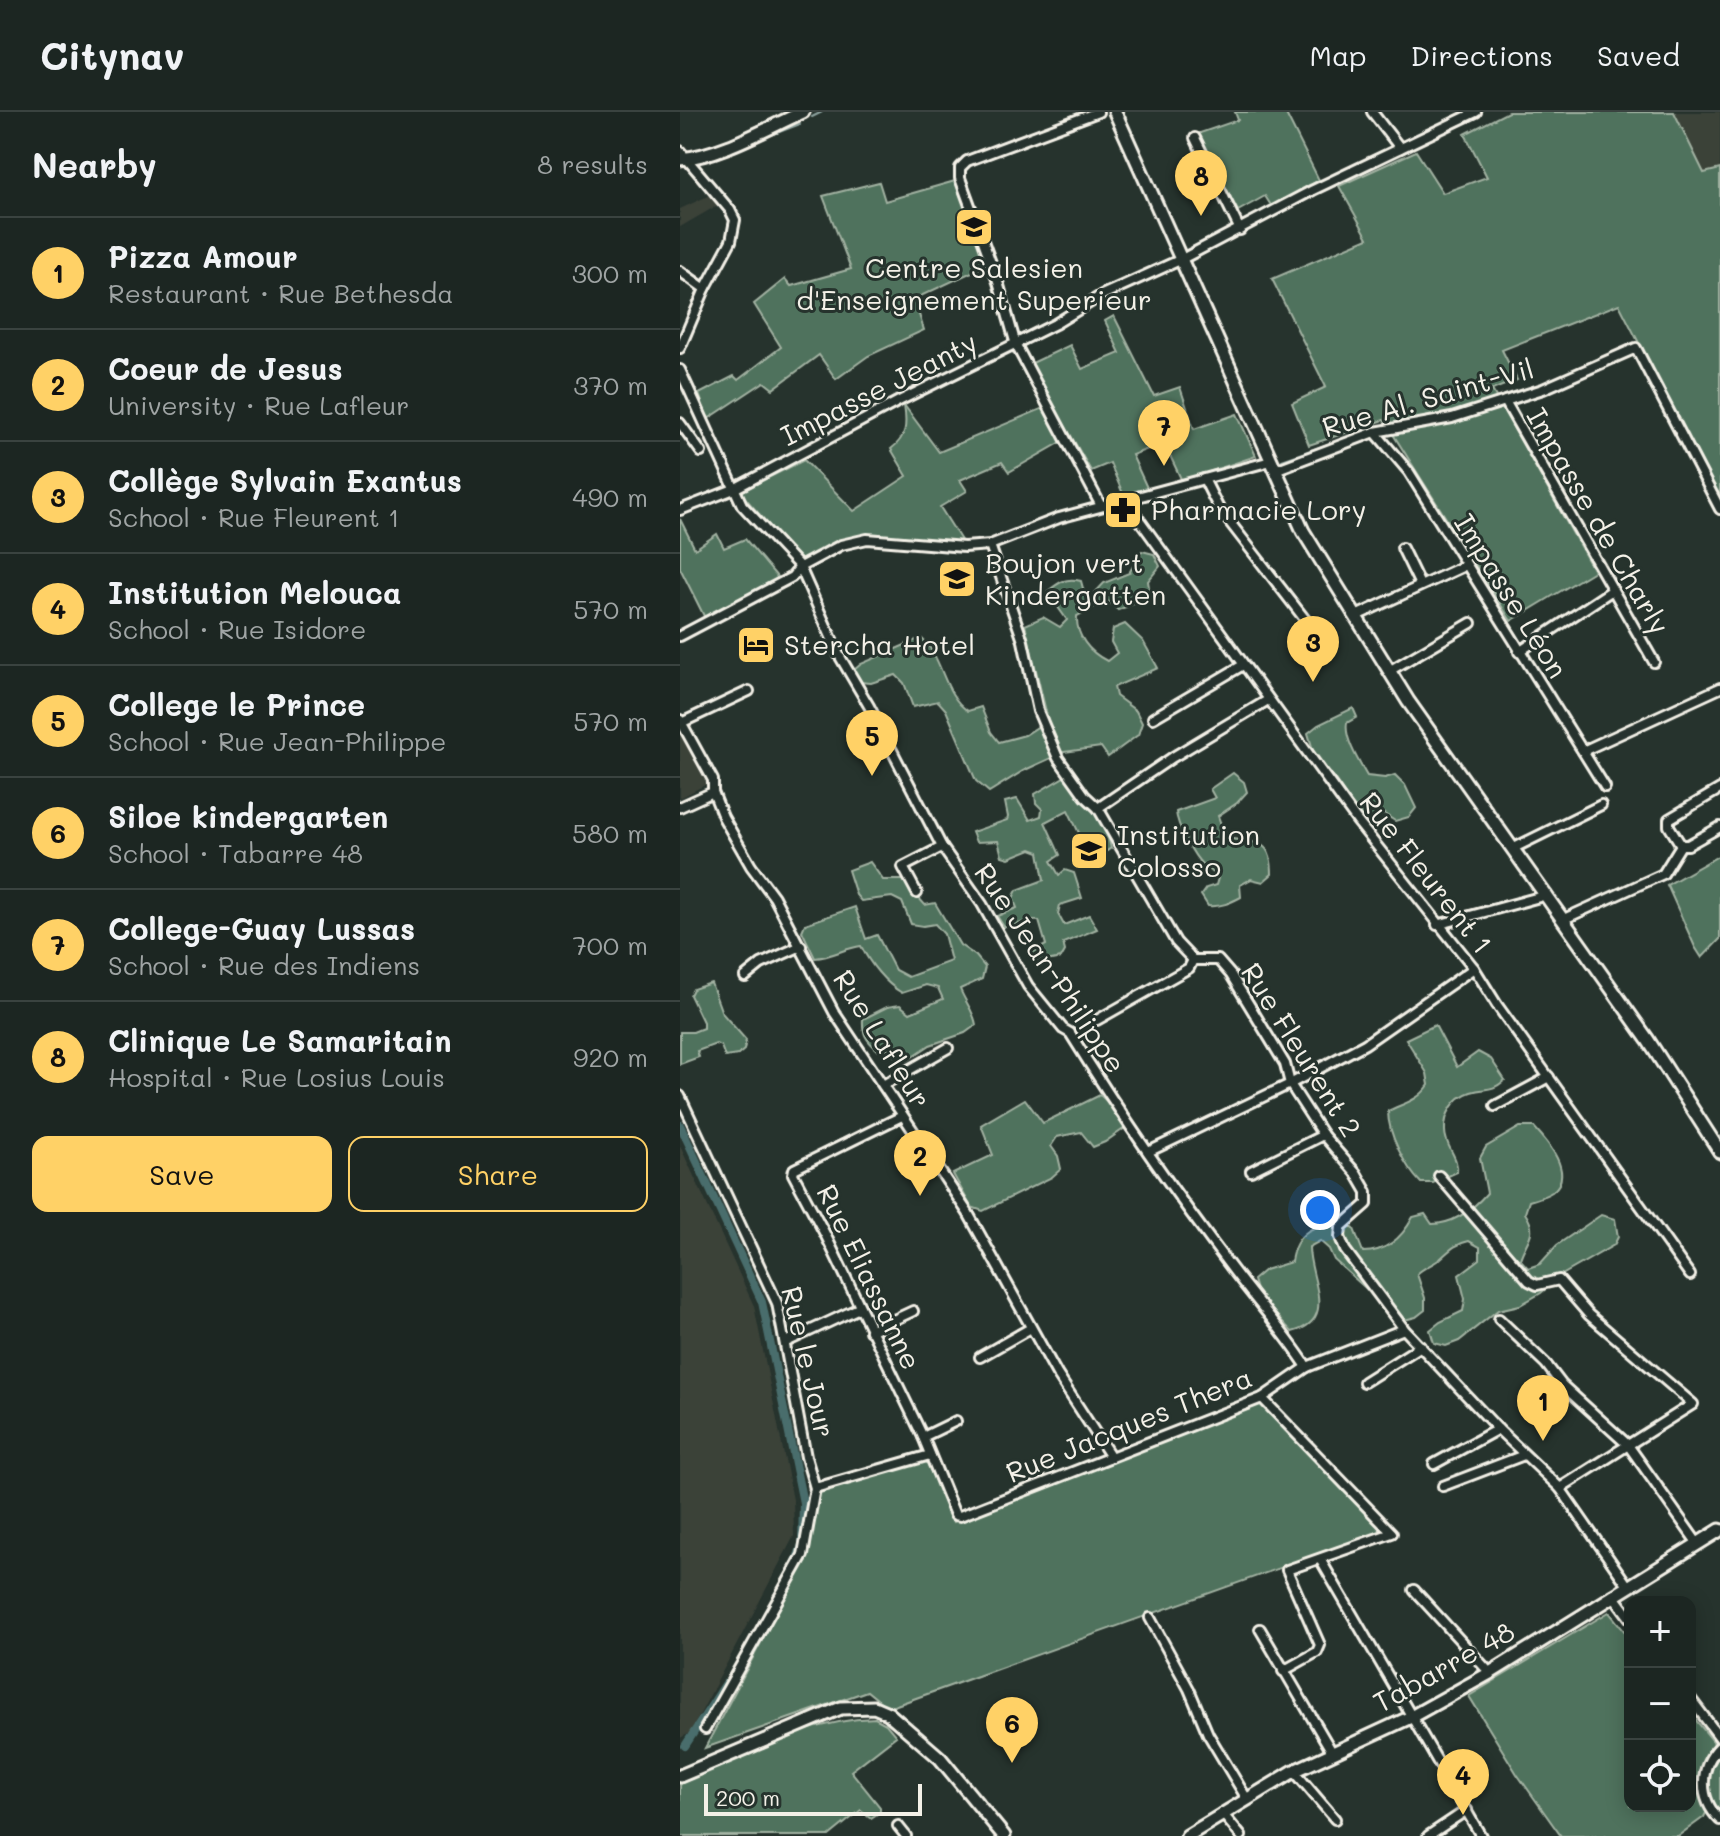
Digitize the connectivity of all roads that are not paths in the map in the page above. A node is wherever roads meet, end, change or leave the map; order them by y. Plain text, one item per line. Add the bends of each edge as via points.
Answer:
1 (803, 112) edge
2 (1098, 112) edge
3 (1115, 112) edge
4 (1372, 112) edge
5 (1476, 112) edge
6 (1195, 138) dead end
7 (1400, 148) junction
8 (682, 156) edge
9 (1240, 230) junction
10 (1182, 259) junction
11 (680, 271) edge
12 (705, 289) junction
13 (1016, 345) junction
14 (680, 348) edge
15 (680, 370) edge
16 (1505, 401) junction
17 (680, 423) edge
18 (1375, 432) junction
19 (701, 452) dead end
20 (1273, 465) junction
21 (1204, 479) junction
22 (734, 489) junction
23 (1125, 500) junction
24 (1101, 506) junction
25 (1720, 509) edge
26 (680, 510) edge
27 (990, 545) junction
28 (1402, 548) dead end
29 (1466, 565) junction
30 (800, 567) junction
31 (1420, 585) junction
32 (1611, 591) junction
33 (1356, 616) junction
34 (1307, 622) dead end
35 (1471, 623) dead end
36 (680, 636) edge
37 (1519, 652) junction
38 (1654, 662) dead end
39 (1243, 665) junction
40 (1389, 671) junction
41 (1720, 688) edge
42 (749, 691) dead end
43 (1268, 700) junction
44 (1153, 718) dead end
45 (681, 721) edge
46 (1583, 751) junction
47 (1605, 787) dead end
48 (1720, 789) edge
49 (713, 792) junction
50 (1601, 805) dead end
51 (680, 807) edge
52 (1098, 808) junction
53 (1720, 827) edge
54 (1681, 845) junction
55 (942, 847) junction
56 (1514, 848) junction
57 (917, 893) dead end
58 (1547, 895) junction
59 (1564, 919) junction
60 (1437, 925) junction
61 (801, 946) junction
62 (1193, 960) junction
63 (1474, 968) junction
64 (745, 977) dead end
65 (1097, 1020) dead end
66 (948, 1048) dead end
67 (1549, 1077) junction
68 (1290, 1084) junction
69 (883, 1085) junction
70 (680, 1096) edge
71 (1495, 1106) dead end
72 (902, 1116) junction
73 (1323, 1135) junction
74 (1719, 1148) edge
75 (1148, 1152) junction
76 (1251, 1171) dead end
77 (1439, 1176) dead end
78 (1690, 1275) dead end
79 (859, 1308) junction
80 (913, 1311) dead end
81 (1499, 1319) dead end
82 (1031, 1328) junction
83 (1404, 1329) junction
84 (870, 1331) junction
85 (786, 1342) junction
86 (1421, 1346) junction
87 (980, 1357) dead end
88 (1307, 1367) junction
89 (1364, 1382) dead end
90 (1262, 1398) junction
91 (956, 1421) dead end
92 (1498, 1429) junction
93 (923, 1437) junction
94 (1628, 1445) junction
95 (930, 1455) junction
96 (1524, 1455) junction
97 (1111, 1457) junction
98 (1434, 1464) dead end
99 (1443, 1486) dead end
100 (815, 1488) junction
101 (1560, 1488) junction
102 (955, 1515) joint
103 (1720, 1530) edge
104 (1698, 1544) junction
105 (1320, 1559) junction
106 (1628, 1586) junction
107 (1414, 1590) dead end
108 (1613, 1595) junction
109 (1624, 1610) edge
110 (1150, 1618) dead end
111 (1260, 1629) dead end
112 (1283, 1671) junction
113 (1490, 1673) junction
114 (1696, 1706) edge
115 (1411, 1717) junction
116 (705, 1729) dead end
117 (1720, 1738) edge
118 (1720, 1746) edge
119 (1332, 1752) junction
120 (1294, 1771) junction
121 (680, 1776) edge
122 (1247, 1799) junction
123 (1467, 1810) junction
124 (1222, 1813) junction
125 (1335, 1819) dead end
126 (1720, 1820) edge
127 (898, 1826) dead end
128 (906, 1836) edge
129 (1004, 1836) edge
130 (1187, 1836) edge
131 (1241, 1836) edge
132 (1428, 1836) edge
133 (1484, 1836) edge

1 - 8 main road via 767,131
2 - 13 street via 960,168
3 - 10 main road
4 - 7 street
5 - 7 street, Impasse Jeanty
6 - 9 street
7 - 9 street, Impasse Jeanty
8 - 12 street via 735,220 731,241
9 - 10 street, Impasse Jeanty
10 - 13 street, Impasse Jeanty via 1102,295
10 - 20 main road
11 - 12 street
12 - 14 street
13 - 22 street, Impasse Jeanty
13 - 24 street
15 - 22 street, Rue Jean-Philippe
16 - 18 street, Rue Al. Saint-Vil via 1452,418
16 - 25 street, Rue Al. Saint-Vil via 1636,348
16 - 32 street, Impasse de Charly
17 - 19 street
18 - 20 street, Rue Al. Saint-Vil
18 - 29 street, Impasse Léon via 1409,472
20 - 21 street, Rue Al. Saint-Vil
20 - 33 main road via 1303,531
21 - 23 street, Rue Al. Saint-Vil
21 - 34 street via 1218,507
22 - 26 street, Impasse Jeanty
22 - 30 street, Rue Jean-Philippe via 742,505
23 - 24 street, Rue Al. Saint-Vil
23 - 39 street, Rue Fleurent 1
24 - 27 street, Rue Al. Saint-Vil
27 - 30 street via 867,539 841,545
27 - 52 street via 1023,641 1038,711 1058,758
28 - 31 street
29 - 31 street
29 - 37 street, Impasse Léon
30 - 36 street via 792,577
30 - 55 street, Rue Jean-Philippe via 839,655
31 - 33 street
32 - 37 street
32 - 38 street, Impasse de Charly
33 - 40 main road
35 - 40 street
37 - 46 street, Impasse Léon
39 - 43 street, Rue Fleurent 1
39 - 44 street
40 - 56 main road
41 - 46 street
42 - 45 street
43 - 52 street
43 - 60 street, Rue Fleurent 1
45 - 49 street, Rue Lafleur via 713,780
46 - 47 street, Impasse Léon
48 - 54 street via 1669,819
49 - 51 street
49 - 61 street, Rue Lafleur via 738,844
50 - 56 street
52 - 62 street via 1176,942
53 - 54 street
54 - 59 street via 1663,874
55 - 57 street via 903,867
55 - 75 street, Rue Jean-Philippe via 982,904 1028,986 1070,1033
56 - 58 main road
58 - 59 main road
58 - 60 street
59 - 74 main road
60 - 63 street, Rue Fleurent 1
61 - 64 street
61 - 69 street, Rue Lafleur via 834,1012
62 - 65 street via 1189,968
62 - 68 street, Rue Fleurent 2 via 1218,960 1231,975 1285,1064
63 - 67 street, Rue Fleurent 1
63 - 68 street via 1365,1044
66 - 69 street
67 - 71 street
67 - 78 street, Rue Fleurent 1
68 - 73 street, Rue Fleurent 2
68 - 75 street
69 - 72 street, Rue Lafleur
70 - 85 street, Rue le Jour via 774,1293
72 - 79 street, Rue Eliassanne via 793,1172
72 - 82 street, Rue Lafleur via 968,1213
73 - 76 street
73 - 83 street, Rue Fleurent 2 via 1367,1192 1367,1204 1341,1227 1345,1250
75 - 88 street, Rue Jean-Philippe
77 - 94 street via 1529,1281 1537,1285 1559,1280 1589,1315 1693,1404
79 - 84 street, Rue Eliassanne
79 - 85 street
80 - 84 street
81 - 94 street
82 - 87 street
82 - 97 street, Rue Lafleur
83 - 86 street
83 - 88 street, Rue Jacques Thera
84 - 93 street, Rue Eliassanne
85 - 100 street, Rue le Jour
86 - 89 street
86 - 92 street
88 - 90 street, Rue Jacques Thera
90 - 97 street, Rue Jacques Thera
90 - 105 street via 1392,1533
91 - 93 street
92 - 96 street
92 - 98 street
93 - 95 street, Rue Eliassanne
94 - 101 street
94 - 104 street
95 - 100 street
95 - 102 street, Rue Eliassanne
96 - 99 street
96 - 101 street
97 - 102 street, Rue Jacques Thera
100 - 116 street via 803,1555
101 - 106 street
103 - 104 main road, Tabarre 48
104 - 106 main road, Tabarre 48
105 - 112 street via 1287,1570 1320,1645 1317,1652
105 - 115 street
106 - 108 main road, Tabarre 48
107 - 113 street
108 - 109 street
108 - 113 main road, Tabarre 48
110 - 122 street
111 - 112 street
112 - 119 street
113 - 115 main road, Tabarre 48
114 - 117 street
115 - 119 main road, Tabarre 48
115 - 123 street
118 - 126 street via 1705,1768 1703,1784
119 - 120 main road, Tabarre 48
120 - 122 main road, Tabarre 48
120 - 125 street
121 - 129 main road via 841,1708 874,1707 940,1758
122 - 124 main road, Tabarre 48
123 - 132 street
123 - 133 street
124 - 130 main road, Tabarre 48
124 - 131 street
127 - 128 street

